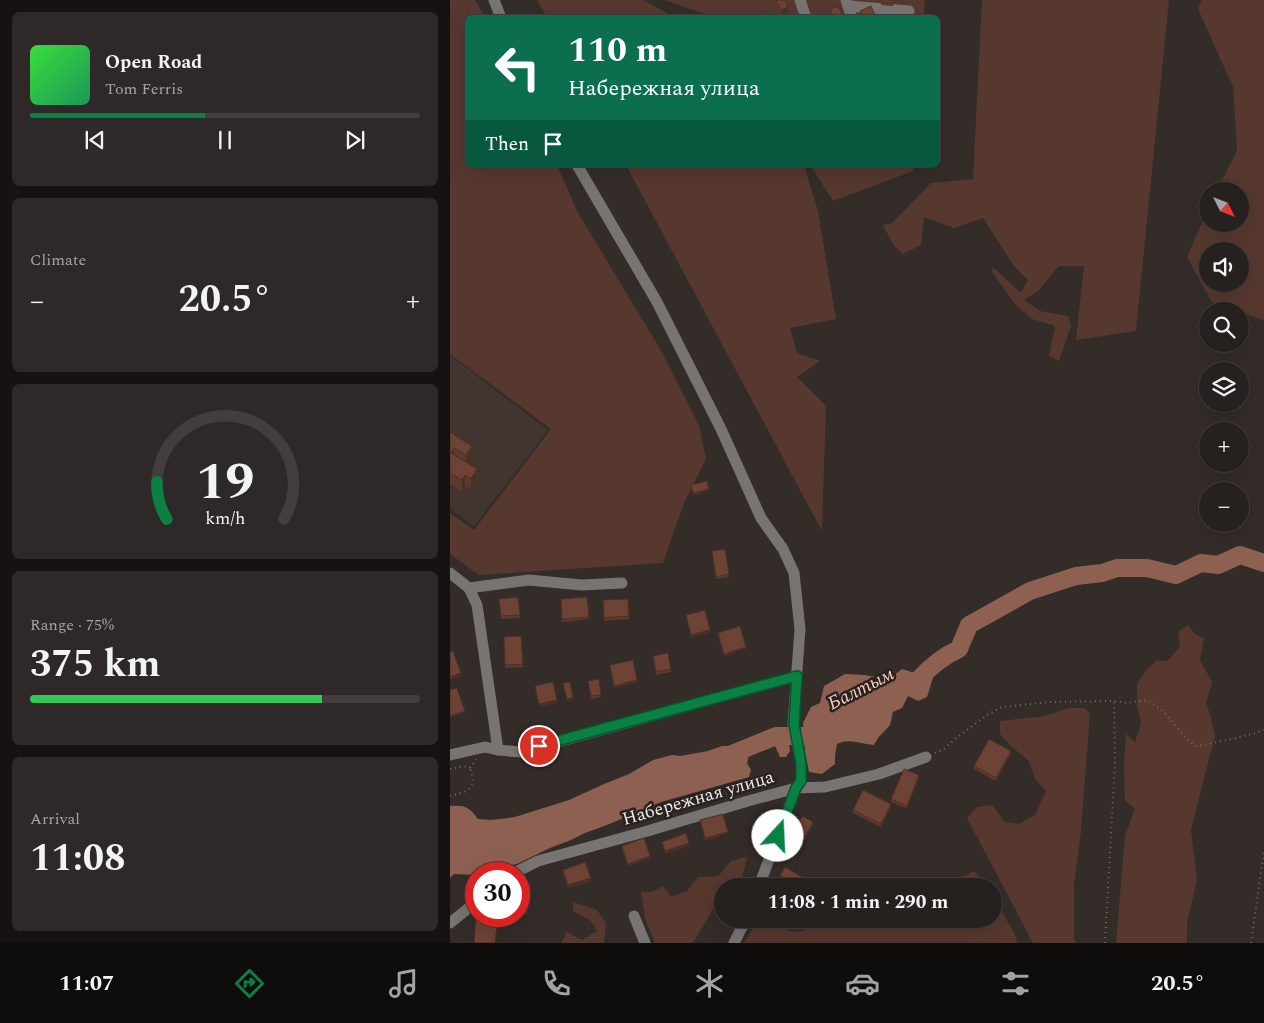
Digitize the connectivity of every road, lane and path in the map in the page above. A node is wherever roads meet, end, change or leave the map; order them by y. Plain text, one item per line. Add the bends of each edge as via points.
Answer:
1 (494, 0) edge
2 (800, 0) edge
3 (847, 3) edge
4 (909, 11) dead end
5 (500, 15) edge
6 (805, 15) edge
7 (851, 15) edge
8 (578, 167) edge
9 (450, 573) edge
10 (622, 583) dead end
11 (469, 588) junction
12 (797, 676) junction
13 (1114, 701) junction
14 (1264, 730) edge
15 (498, 750) junction
16 (450, 755) edge
17 (926, 757) joint
18 (450, 769) edge
19 (796, 788) junction
20 (450, 796) edge
21 (1264, 851) edge
22 (530, 865) edge
23 (762, 878) edge
24 (465, 911) edge
25 (634, 916) dead end
26 (450, 923) edge
27 (742, 928) edge
28 (645, 943) edge
29 (734, 943) edge
30 (1105, 943) edge
31 (1251, 943) edge

1 - 5 street
2 - 6 street
3 - 4 street
3 - 7 street
8 - 12 street via 657,302 721,429 761,518 783,549 794,573 800,629
9 - 11 street
10 - 11 street via 582,585 529,580
11 - 15 street via 477,605
12 - 15 street via 521,752
12 - 19 street via 794,724 801,781
13 - 14 path via 1148,700 1164,712 1195,746 1250,736
13 - 17 path via 1002,707 943,750
13 - 30 path
15 - 16 street via 485,747
17 - 19 street, Набережная улица via 879,774 825,787
18 - 20 path via 470,768 473,780 466,792
19 - 22 street, Набережная улица
19 - 23 street
21 - 31 path
24 - 26 street
25 - 28 street
27 - 29 street

